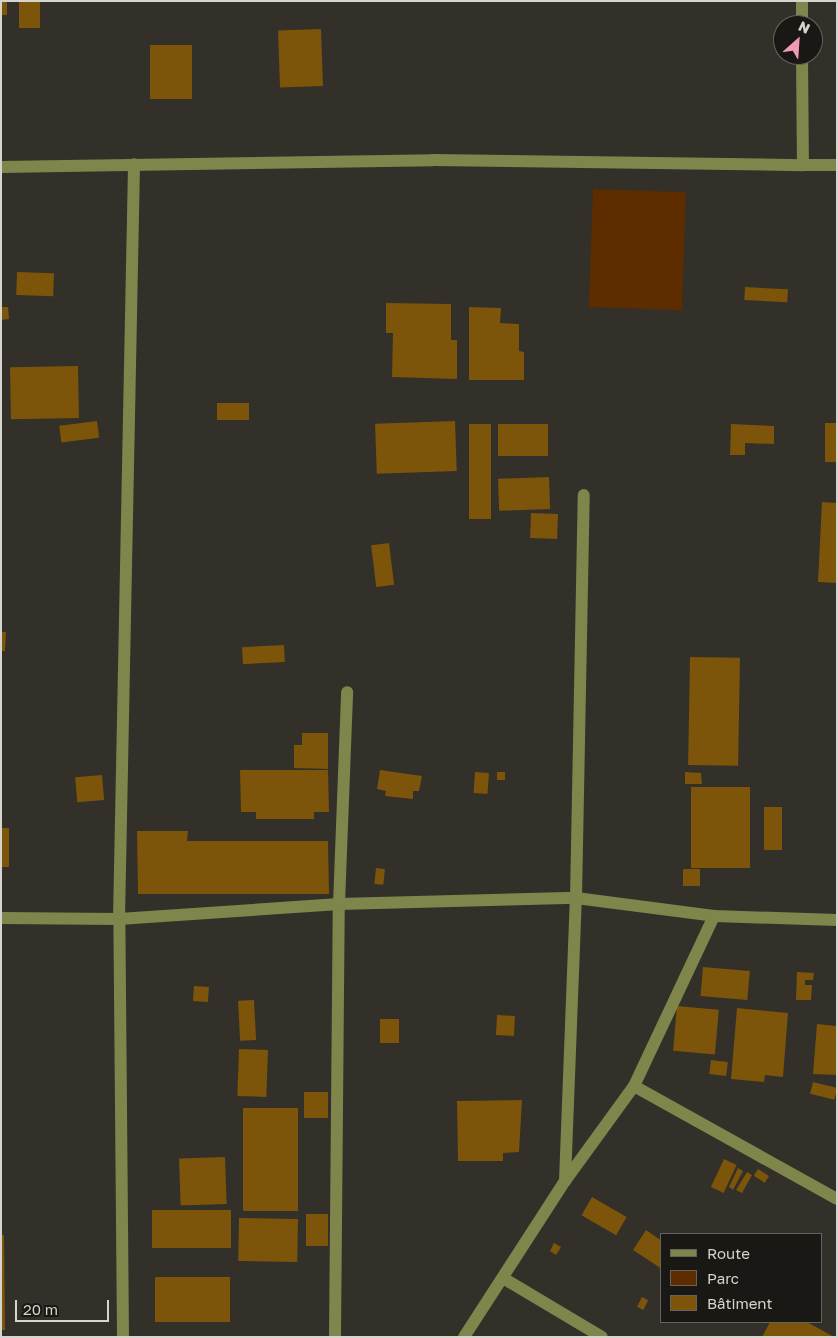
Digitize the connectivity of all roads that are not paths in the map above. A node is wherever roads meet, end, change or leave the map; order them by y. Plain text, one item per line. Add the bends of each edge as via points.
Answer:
1 (802, 1) edge
2 (802, 15) edge
3 (802, 65) edge
4 (134, 164) junction
5 (803, 165) junction
6 (837, 166) edge
7 (1, 167) edge
8 (584, 495) dead end
9 (348, 692) dead end
10 (576, 898) junction
11 (339, 904) junction
12 (714, 916) junction
13 (1, 918) edge
14 (119, 919) junction
15 (837, 920) edge
16 (634, 1086) junction
17 (565, 1181) junction
18 (837, 1200) edge
19 (502, 1278) junction
20 (123, 1337) edge
21 (335, 1337) edge
22 (464, 1337) edge
23 (602, 1337) edge

1 - 2 street
3 - 5 street
4 - 5 street via 434,160
4 - 7 street
4 - 14 street
5 - 6 street
8 - 10 street
9 - 11 street
10 - 11 street
10 - 12 street
10 - 17 street
11 - 14 street
11 - 21 street
12 - 15 street
12 - 16 street
13 - 14 street
14 - 20 street
16 - 17 street
16 - 18 street
17 - 19 street
19 - 22 street
19 - 23 street

